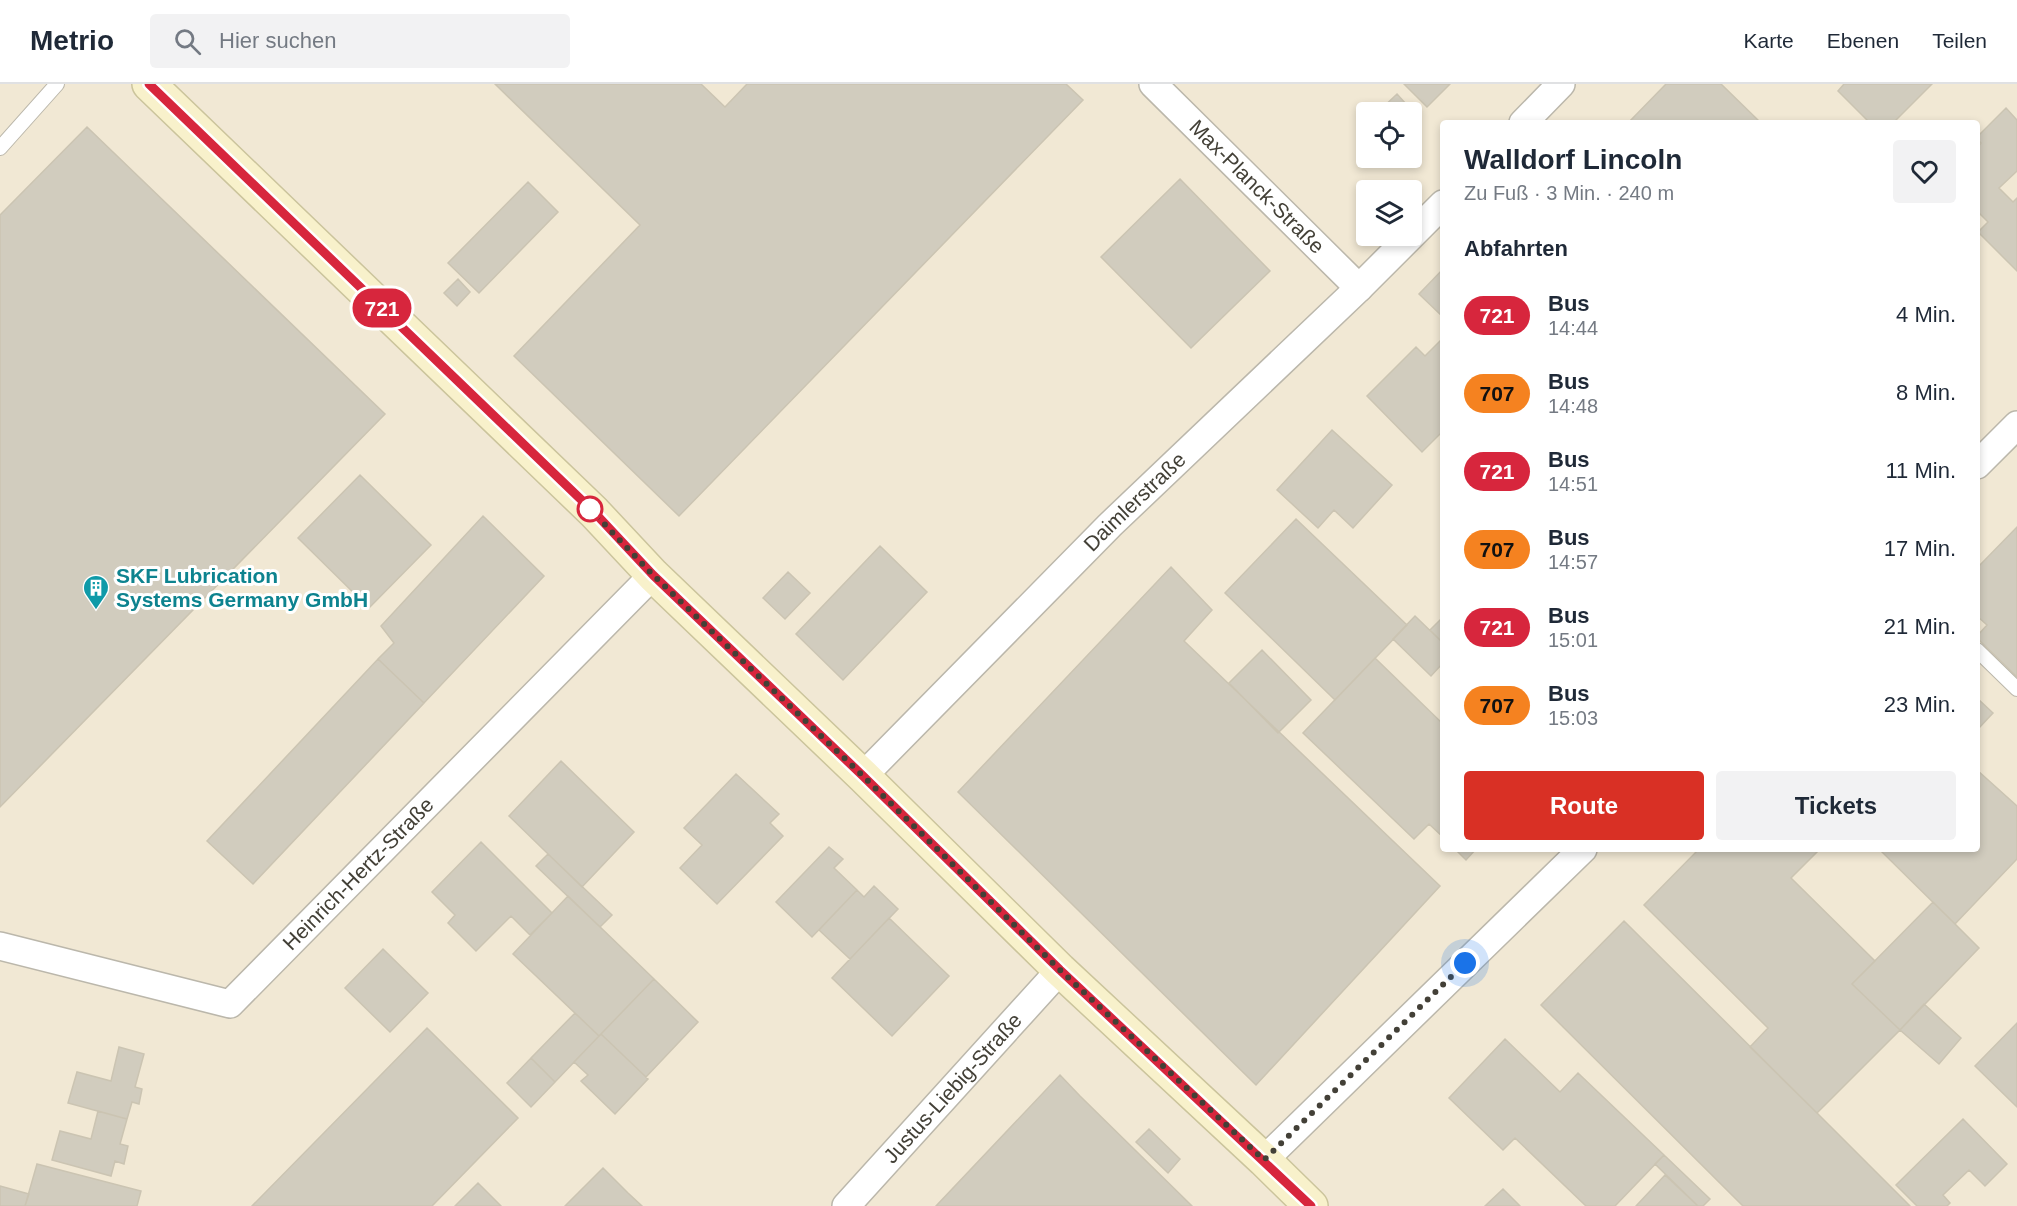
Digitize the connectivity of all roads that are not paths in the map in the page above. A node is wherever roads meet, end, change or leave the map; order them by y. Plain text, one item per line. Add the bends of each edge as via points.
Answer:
1 (57, 84) edge
2 (149, 84) edge
3 (1153, 84) edge
4 (1561, 84) edge
5 (1525, 120) edge
6 (0, 148) edge
7 (1440, 207) edge
8 (1359, 288) junction
9 (2017, 425) edge
10 (1980, 462) edge
11 (653, 575) junction
12 (1980, 653) edge
13 (2017, 688) edge
14 (863, 776) junction
15 (1580, 852) edge
16 (0, 946) edge
17 (1060, 970) junction
18 (1264, 1160) junction
19 (846, 1206) edge
20 (1311, 1206) edge

1 - 6 lane
2 - 11 street via 594,512
3 - 8 street, Max-Planck-Straße
4 - 5 street
7 - 8 street, Daimlerstraße
8 - 14 street, Daimlerstraße via 1110,525
9 - 10 street
11 - 14 street
11 - 16 street, Heinrich-Hertz-Straße via 230,1004
12 - 13 lane
14 - 17 street
15 - 18 street
17 - 18 street
17 - 19 street, Justus-Liebig-Straße
18 - 20 street

